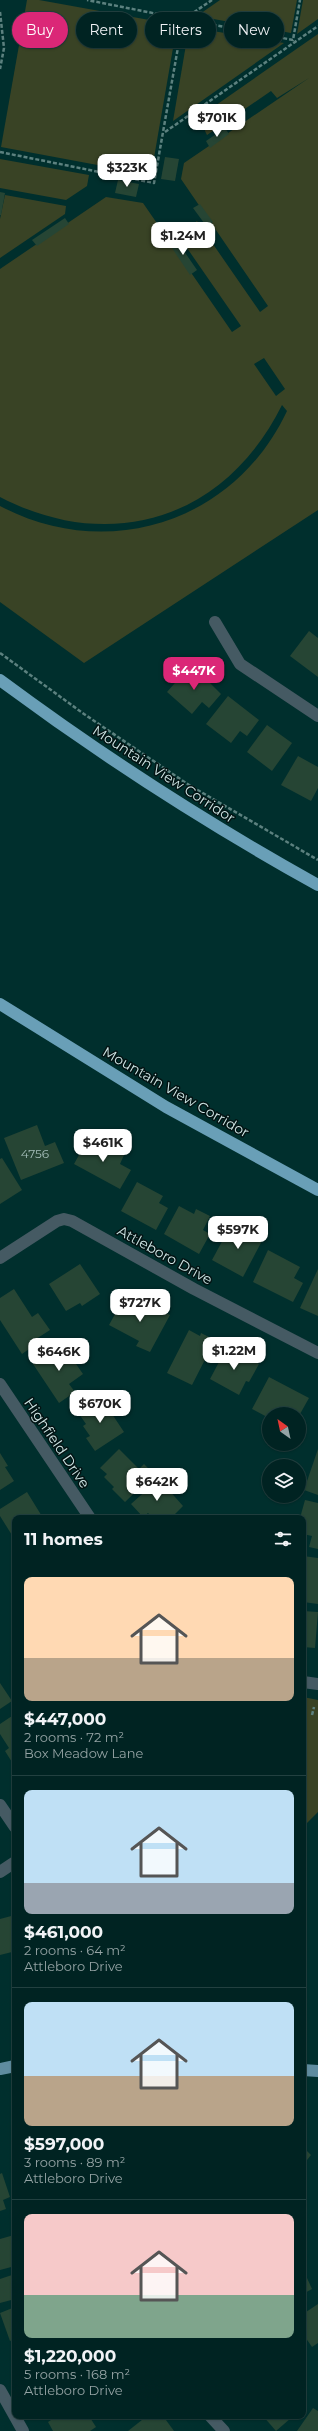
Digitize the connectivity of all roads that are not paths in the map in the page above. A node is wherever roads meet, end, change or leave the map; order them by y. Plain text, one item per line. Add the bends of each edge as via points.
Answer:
1 (215, 622) dead end
2 (0, 680) edge
3 (318, 716) edge
4 (318, 885) edge
5 (0, 1004) edge
6 (318, 1190) edge
7 (0, 1258) edge
8 (318, 1353) edge
9 (0, 1384) edge
10 (88, 1515) edge
11 (306, 1682) edge
12 (318, 1684) edge
13 (0, 1805) edge
14 (12, 1823) edge
15 (12, 1864) edge
16 (0, 1872) edge
17 (12, 2067) edge
18 (0, 2069) edge
19 (306, 2070) edge
20 (318, 2071) edge
21 (0, 2390) edge
22 (12, 2411) edge
23 (16, 2419) edge
24 (213, 2419) edge
25 (23, 2431) edge
26 (224, 2431) edge

1 - 3 street via 240,664
2 - 4 highway, Mountain View Corridor via 53,720 155,786 261,853
5 - 6 highway, Mountain View Corridor via 166,1107
7 - 8 street, Attleboro Drive via 57,1221 72,1221 194,1289
9 - 10 street, Highfield Drive
11 - 12 street
13 - 14 street
15 - 16 street
17 - 18 main road
19 - 20 main road
21 - 22 street
23 - 25 street
24 - 26 street

